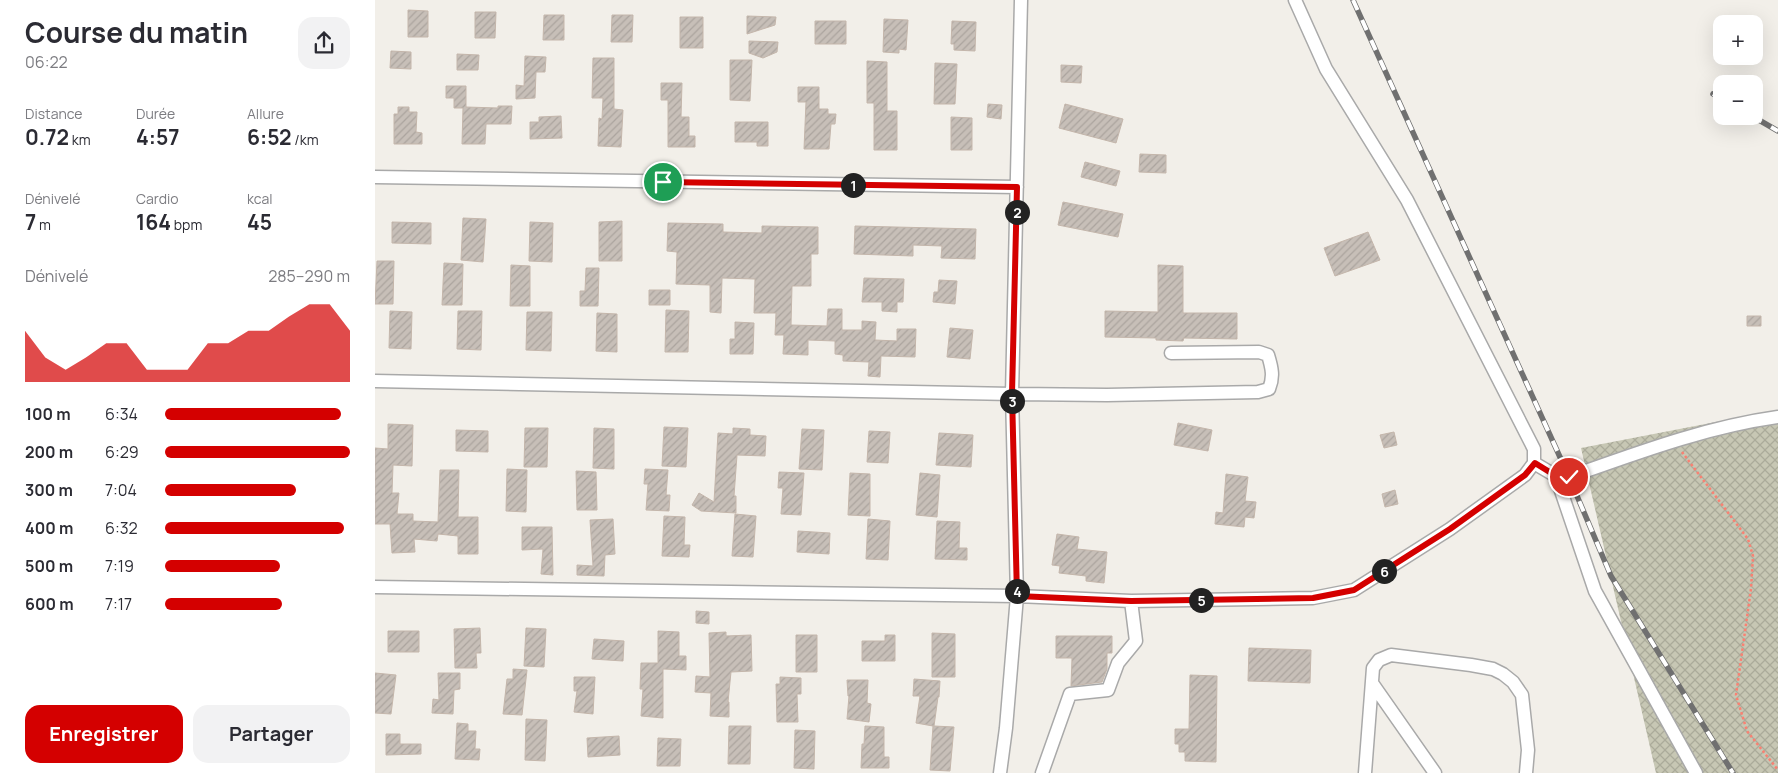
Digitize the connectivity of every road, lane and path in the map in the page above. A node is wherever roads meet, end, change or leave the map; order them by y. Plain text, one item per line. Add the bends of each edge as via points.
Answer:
1 (1021, 0) edge
2 (1295, 0) edge
3 (375, 177) edge
4 (1017, 187) junction
5 (1171, 353) dead end
6 (375, 381) edge
7 (1012, 394) junction
8 (1778, 417) edge
9 (1674, 440) junction
10 (1535, 463) junction
11 (1556, 476) junction
12 (375, 587) edge
13 (1017, 596) junction
14 (1131, 601) junction
15 (1372, 683) junction
16 (1778, 770) edge
17 (1000, 773) edge
18 (1042, 773) edge
19 (1365, 773) edge
20 (1435, 773) edge
21 (1526, 773) edge
22 (1696, 773) edge

1 - 4 street
2 - 10 street via 1326,69 1407,200 1534,449
3 - 4 street
4 - 7 street
5 - 7 street via 1259,352 1268,356 1273,380 1269,389 1241,393
6 - 7 street
7 - 13 street
8 - 9 street
9 - 11 street via 1569,477
9 - 16 path via 1748,539 1753,556 1751,589 1736,695 1747,731
10 - 11 street
10 - 14 street via 1525,475 1450,529 1354,590 1313,598
11 - 22 street via 1595,591
12 - 13 street
13 - 14 street
13 - 17 street
14 - 18 street via 1136,641 1118,663 1108,690 1070,694
15 - 19 street
15 - 20 street
15 - 21 street via 1373,668 1379,660 1391,655 1471,664 1503,674 1522,695 1528,750

